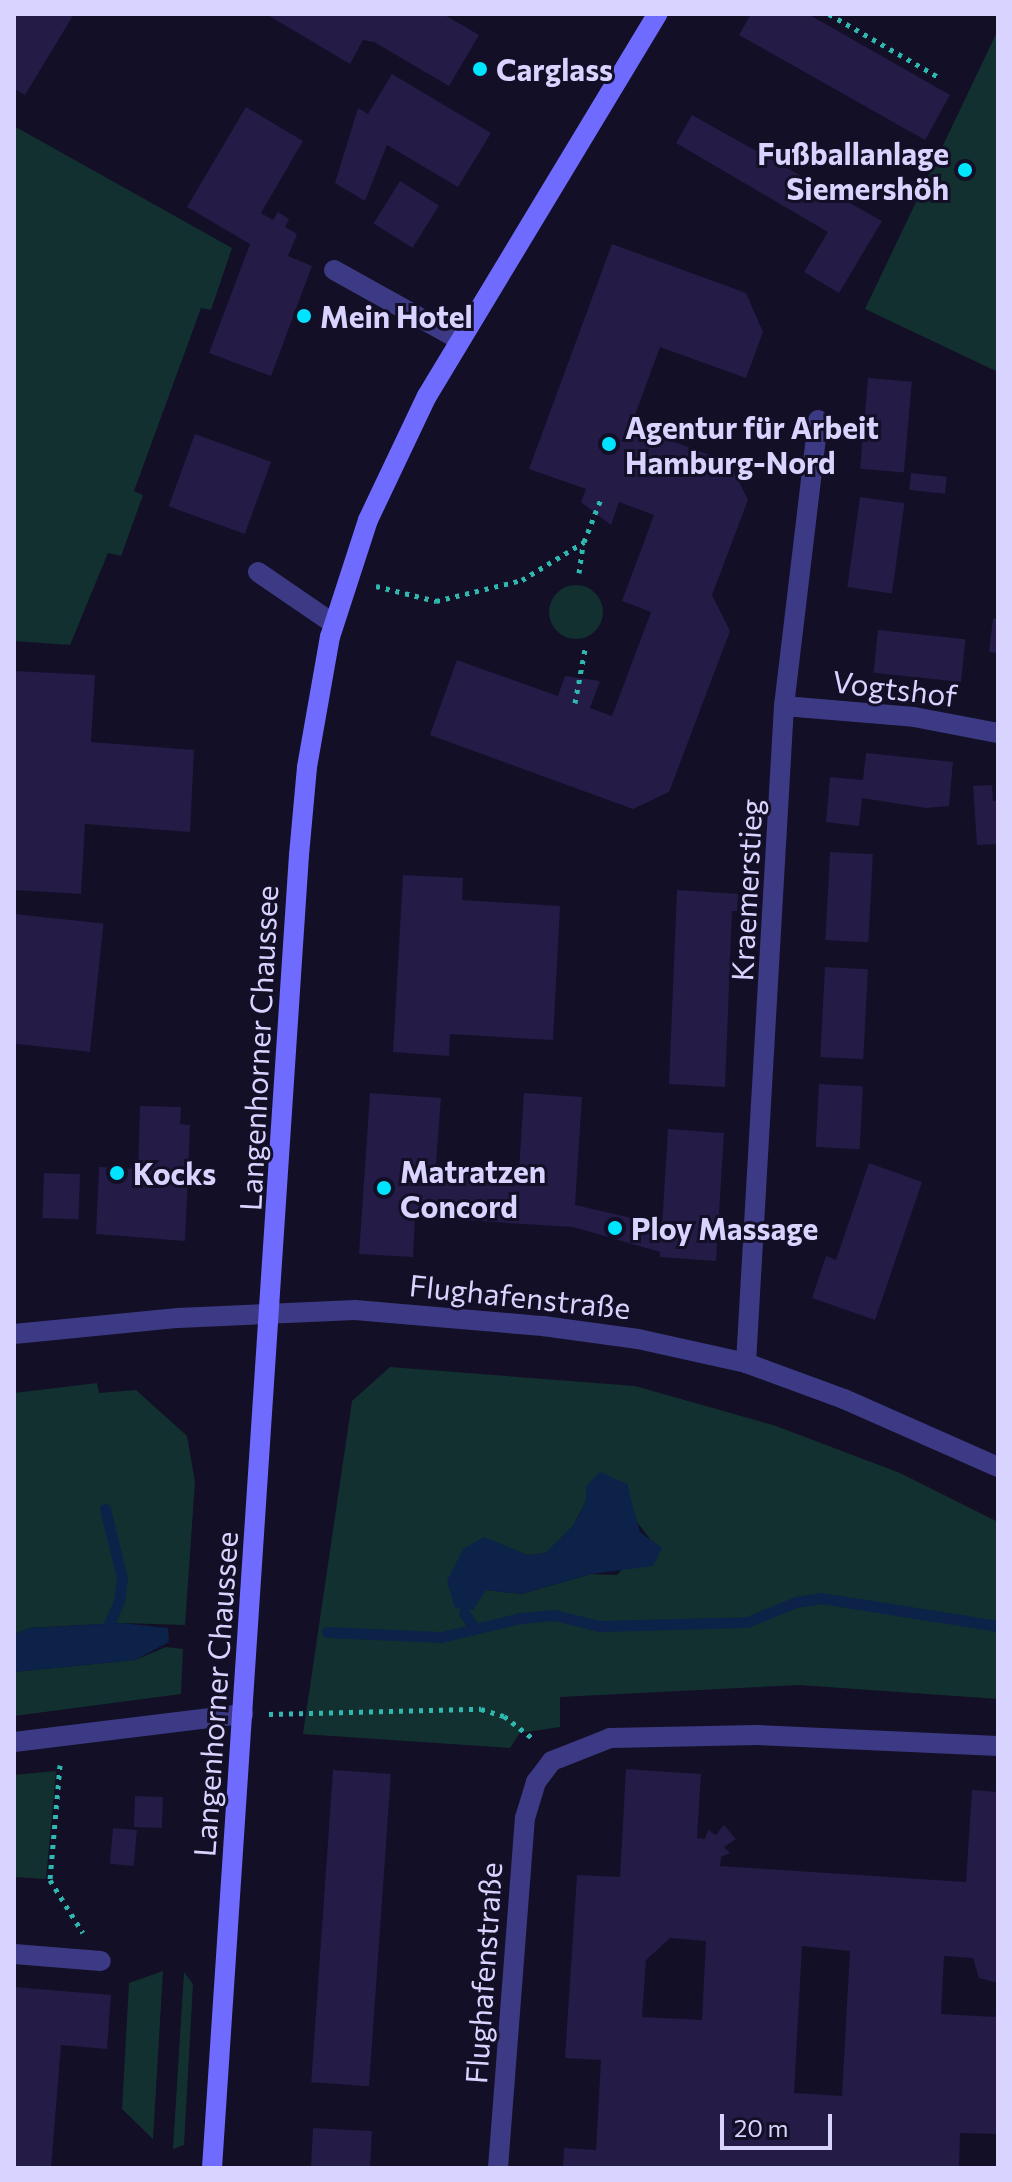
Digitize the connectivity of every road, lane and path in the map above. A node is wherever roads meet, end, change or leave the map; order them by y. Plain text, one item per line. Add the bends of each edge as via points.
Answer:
1 (657, 14) edge
2 (829, 14) edge
3 (937, 76) dead end
4 (334, 270) dead end
5 (460, 340) junction
6 (818, 420) dead end
7 (602, 496) dead end
8 (584, 542) junction
9 (258, 572) dead end
10 (579, 573) dead end
11 (391, 590) dead end
12 (468, 595) junction
13 (467, 606) dead end
14 (334, 624) junction
15 (585, 649) dead end
16 (575, 703) dead end
17 (784, 706) junction
18 (998, 733) edge
19 (272, 1313) junction
20 (14, 1334) edge
21 (746, 1363) junction
22 (998, 1467) edge
23 (243, 1714) junction
24 (62, 1736) junction
25 (14, 1742) edge
26 (998, 1746) edge
27 (552, 1761) junction
28 (14, 1954) edge
29 (101, 1961) joint
30 (212, 2168) edge
31 (498, 2168) edge

1 - 5 main road, Langenhorner Chaussee
2 - 3 path
4 - 5 street
5 - 14 main road, Langenhorner Chaussee via 396,456
6 - 17 street, Kraemerstieg
7 - 8 path
8 - 10 path
8 - 12 path via 522,580
9 - 14 street
11 - 12 path via 436,601
12 - 13 path
14 - 19 main road, Langenhorner Chaussee via 305,781
15 - 16 path
17 - 18 street, Vogtshof via 914,717
17 - 21 street, Kraemerstieg
19 - 20 street, Flughafenstraße
19 - 21 street, Flughafenstraße via 382,1311 543,1326 638,1339
19 - 23 main road, Langenhorner Chaussee
21 - 22 street, Flughafenstraße via 844,1399
23 - 24 street
23 - 27 path via 481,1709 522,1727
23 - 30 main road, Langenhorner Chaussee
24 - 25 street
24 - 29 path via 50,1880
26 - 27 street via 757,1735 610,1738
27 - 31 street, Flughafenstraße via 536,1782 525,1818
28 - 29 street

